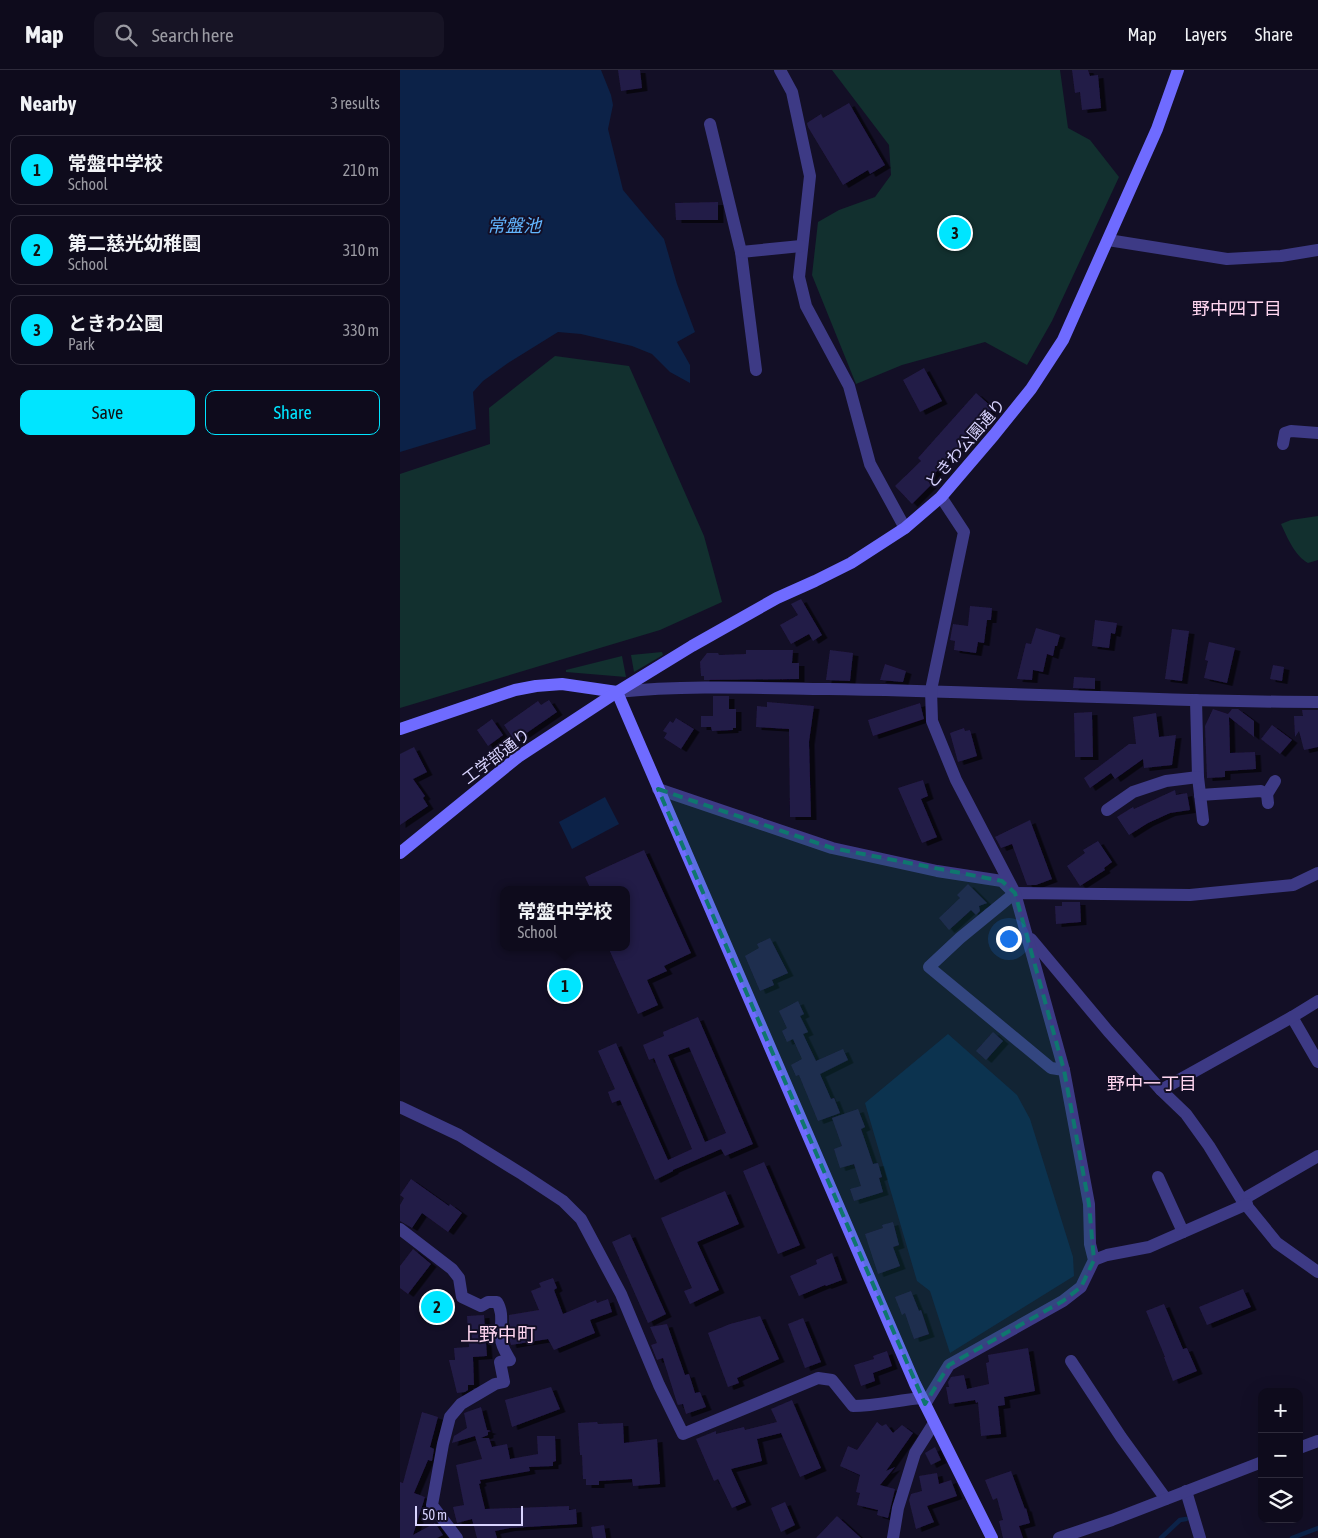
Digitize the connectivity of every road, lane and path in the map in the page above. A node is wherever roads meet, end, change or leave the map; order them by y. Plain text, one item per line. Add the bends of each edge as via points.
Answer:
1 (780, 70) edge
2 (1178, 70) edge
3 (710, 124) dead end
4 (1108, 240) junction
5 (801, 246) junction
6 (1318, 250) edge
7 (741, 252) junction
8 (756, 370) dead end
9 (1318, 434) edge
10 (1283, 444) dead end
11 (941, 497) junction
12 (905, 528) junction
13 (931, 690) junction
14 (616, 692) junction
15 (1196, 700) junction
16 (1318, 702) edge
17 (400, 729) edge
18 (1198, 777) junction
19 (1275, 781) dead end
20 (658, 789) junction
21 (1200, 795) junction
22 (1107, 810) dead end
23 (1203, 820) dead end
24 (400, 853) edge
25 (1318, 873) edge
26 (1015, 893) junction
27 (1027, 934) junction
28 (1318, 1001) edge
29 (1292, 1018) junction
30 (1318, 1062) edge
31 (1064, 1070) junction
32 (1161, 1090) junction
33 (400, 1107) edge
34 (1318, 1156) edge
35 (1158, 1177) dead end
36 (1245, 1202) junction
37 (400, 1229) edge
38 (1183, 1232) junction
39 (1094, 1260) junction
40 (1318, 1272) edge
41 (1071, 1361) dead end
42 (923, 1401) junction
43 (934, 1423) junction
44 (1318, 1441) edge
45 (1303, 1447) edge
46 (1258, 1464) edge
47 (1186, 1491) junction
48 (1166, 1499) junction
49 (457, 1538) edge
50 (893, 1538) edge
51 (992, 1538) edge
52 (1059, 1538) edge
53 (1200, 1538) edge

1 - 5 street via 792,92 810,176
2 - 4 street, ときわ公園通り via 1157,129
3 - 7 street
4 - 6 street via 1226,259
4 - 11 street, ときわ公園通り via 1063,340 1031,389
5 - 7 street
5 - 12 street via 798,276 806,306 849,386 870,464
7 - 8 street
9 - 10 street via 1291,431 1285,433
11 - 12 street, ときわ公園通り
11 - 13 street via 964,532
12 - 14 street, ときわ公園通り via 851,563 777,598
13 - 14 street via 676,687
13 - 15 street
13 - 26 street via 932,721 956,780
14 - 17 street via 562,684 529,687
14 - 20 street
14 - 24 street, 工学部通り via 518,757
15 - 16 street
15 - 18 street
18 - 21 street
18 - 22 street via 1166,781 1133,792
19 - 21 street via 1267,799 1261,791
20 - 26 street via 832,848 1002,881
20 - 42 street
21 - 23 street
25 - 26 street via 1294,885 1190,895
26 - 27 street
26 - 31 street via 929,967 1051,1068
27 - 31 street
27 - 32 street
28 - 29 street
29 - 30 street
29 - 32 street
31 - 39 street via 1089,1204 1090,1244
32 - 36 street via 1186,1114
33 - 42 street via 459,1135 522,1174 563,1201 580,1219 621,1294 683,1434 818,1378 832,1380 853,1406 872,1406 897,1400
34 - 36 street
35 - 38 street
36 - 38 street
36 - 40 street via 1278,1243
37 - 49 street via 452,1269 459,1278 462,1297 480,1306 497,1302 501,1340 510,1360 500,1362 504,1382 461,1404 450,1417 432,1505
38 - 39 street via 1149,1247
39 - 42 street via 1081,1287 1063,1301 949,1365
41 - 48 street
42 - 43 street
43 - 50 street via 915,1453 898,1508
43 - 51 street
44 - 45 street
46 - 47 street
47 - 48 street
47 - 53 street
48 - 52 street

